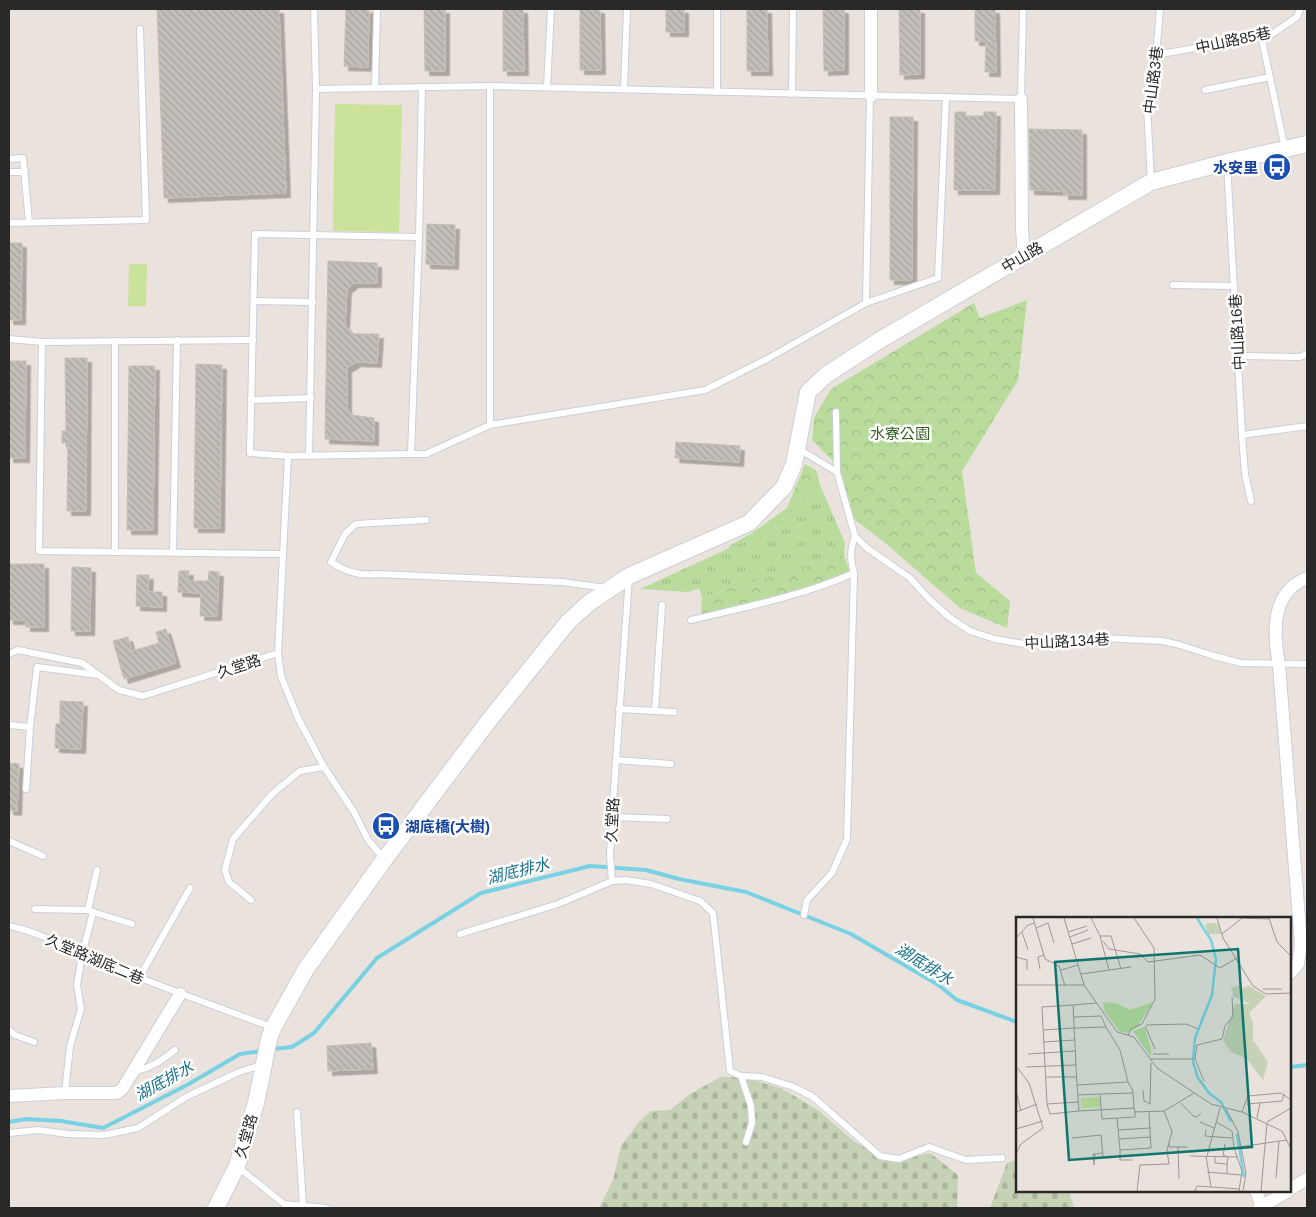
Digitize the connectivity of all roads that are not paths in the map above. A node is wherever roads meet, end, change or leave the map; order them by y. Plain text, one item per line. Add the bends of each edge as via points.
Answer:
1 (314, 9) edge
2 (377, 9) edge
3 (551, 9) edge
4 (627, 9) edge
5 (717, 9) edge
6 (793, 9) edge
7 (871, 9) edge
8 (1023, 9) edge
9 (1160, 9) edge
10 (1300, 9) edge
11 (140, 29) dead end
12 (1261, 35) junction
13 (1156, 55) junction
14 (1270, 77) junction
15 (490, 86) junction
16 (422, 87) junction
17 (375, 88) junction
18 (547, 88) junction
19 (316, 89) junction
20 (624, 90) junction
21 (1206, 90) dead end
22 (717, 92) junction
23 (792, 94) junction
24 (871, 96) junction
25 (946, 98) junction
26 (1021, 99) junction
27 (1307, 144) edge
28 (1285, 149) junction
29 (9, 159) edge
30 (1227, 162) junction
31 (9, 172) edge
32 (25, 172) junction
33 (1151, 182) junction
34 (28, 222) junction
35 (9, 223) edge
36 (314, 234) junction
37 (418, 237) junction
38 (1024, 256) junction
39 (1173, 285) dead end
40 (1234, 286) junction
41 (254, 301) junction
42 (313, 302) junction
43 (866, 303) junction
44 (9, 339) edge
45 (177, 340) junction
46 (253, 340) junction
47 (115, 341) junction
48 (42, 342) junction
49 (1307, 354) edge
50 (1239, 356) junction
51 (311, 398) junction
52 (251, 400) junction
53 (836, 412) dead end
54 (490, 425) junction
55 (1307, 426) edge
56 (1242, 435) junction
57 (796, 447) junction
58 (411, 454) junction
59 (288, 456) junction
60 (309, 456) junction
61 (837, 472) junction
62 (1251, 501) dead end
63 (426, 520) dead end
64 (855, 536) junction
65 (115, 552) junction
66 (172, 552) junction
67 (283, 554) junction
68 (854, 573) junction
69 (629, 576) junction
70 (1307, 578) edge
71 (610, 588) junction
72 (662, 606) dead end
73 (691, 620) dead end
74 (278, 653) junction
75 (9, 654) edge
76 (1307, 664) edge
77 (1279, 665) junction
78 (100, 675) junction
79 (619, 708) junction
80 (655, 711) junction
81 (674, 712) dead end
82 (9, 725) edge
83 (30, 727) junction
84 (616, 760) junction
85 (671, 764) dead end
86 (324, 767) junction
87 (26, 789) dead end
88 (612, 817) junction
89 (667, 819) dead end
90 (9, 842) edge
91 (44, 856) dead end
92 (384, 860) junction
93 (97, 870) dead end
94 (612, 881) junction
95 (190, 888) dead end
96 (251, 900) dead end
97 (35, 909) dead end
98 (90, 911) junction
99 (804, 915) dead end
100 (132, 924) dead end
101 (9, 926) edge
102 (460, 934) dead end
103 (82, 955) junction
104 (1291, 972) edge
105 (139, 978) junction
106 (180, 994) junction
107 (9, 1030) edge
108 (271, 1033) junction
109 (34, 1042) dead end
110 (175, 1050) dead end
111 (265, 1063) junction
112 (134, 1072) junction
113 (741, 1076) junction
114 (65, 1093) junction
115 (9, 1096) edge
116 (297, 1112) dead end
117 (9, 1133) edge
118 (746, 1142) dead end
119 (1002, 1158) dead end
120 (237, 1166) junction
121 (1307, 1179) edge
122 (1291, 1189) edge
123 (1256, 1192) edge
124 (1286, 1192) edge
125 (284, 1206) edge
126 (303, 1206) junction
127 (216, 1208) edge
128 (327, 1208) edge
129 (1261, 1208) edge

1 - 19 lane
2 - 17 lane
3 - 18 lane
4 - 20 lane
5 - 22 lane
6 - 23 lane
7 - 24 street
8 - 26 lane
9 - 13 lane, 中山路3巷
10 - 12 lane, 中山路85巷 via 1297,17 1287,25 1272,34
11 - 34 lane via 146,220
12 - 13 lane, 中山路85巷
12 - 14 lane
13 - 33 lane, 中山路3巷 via 1147,106
14 - 21 lane
14 - 28 lane
15 - 16 lane
15 - 18 lane
15 - 54 lane
16 - 17 lane
16 - 37 lane
17 - 19 lane
18 - 20 lane
19 - 36 lane
20 - 22 lane
22 - 23 lane
23 - 24 lane
24 - 25 lane
24 - 43 lane
25 - 26 lane
25 - 43 lane via 938,278
26 - 38 street
27 - 28 street, 中山路
28 - 30 street, 中山路
29 - 32 lane via 23,158
30 - 33 street, 中山路
30 - 40 lane, 中山路16巷
31 - 32 lane
32 - 34 lane
33 - 38 street, 中山路
34 - 35 lane
36 - 37 lane
36 - 41 lane via 256,234
36 - 42 lane
37 - 58 lane
38 - 57 street, 中山路 via 826,375 808,392
39 - 40 lane
40 - 50 lane, 中山路16巷
41 - 42 lane
41 - 46 lane
42 - 51 lane
43 - 54 lane via 705,390
44 - 48 lane
45 - 46 lane
45 - 47 lane
45 - 66 lane
46 - 52 lane
47 - 48 lane
47 - 65 lane
48 - 65 lane via 39,551
49 - 50 lane via 1299,357
50 - 56 lane, 中山路16巷
51 - 52 lane
51 - 60 lane
52 - 59 lane via 250,453
53 - 61 lane
54 - 58 lane via 426,454
55 - 56 lane
56 - 62 lane, 中山路16巷
57 - 61 lane
57 - 69 street via 794,464 784,487 749,523
58 - 60 lane
59 - 60 lane
59 - 67 lane
61 - 64 lane
63 - 71 lane via 356,524 345,534 331,562 341,570 365,575 562,582
64 - 68 lane via 850,550
64 - 77 lane, 中山路134巷 via 910,578 949,617 970,631 995,639 1024,644 1102,638 1163,641 1240,663
65 - 66 lane
66 - 67 lane
67 - 74 lane
68 - 73 lane via 824,586
68 - 99 lane via 847,839 832,873 807,900
69 - 71 street
69 - 79 lane, 久堂路
70 - 77 street via 1284,594 1276,616
71 - 92 street via 568,622
72 - 80 lane
74 - 78 lane, 久堂路 via 143,696 119,690
74 - 86 lane, 久堂路 via 281,676 298,718
75 - 78 lane, 久堂路 via 18,650 82,663
76 - 77 lane, 中山路134巷
77 - 104 street via 1301,944 1298,964
78 - 83 lane via 37,667
79 - 80 lane
79 - 84 lane, 久堂路
80 - 81 lane
82 - 83 lane
83 - 87 lane
84 - 85 lane
84 - 88 lane, 久堂路
86 - 92 lane, 久堂路 via 368,840
86 - 96 lane via 300,771 274,793 234,839 225,870 229,882
88 - 89 lane
88 - 94 lane, 久堂路
90 - 91 lane
92 - 108 street via 306,970
93 - 98 lane
94 - 102 lane via 558,904
94 - 113 lane via 651,884 700,901 712,913 730,1071
95 - 105 lane
97 - 98 lane
98 - 100 lane
98 - 103 lane
101 - 103 lane, 久堂路湖底二巷
103 - 105 lane, 久堂路湖底二巷
103 - 114 lane via 78,985 82,1009 70,1046
105 - 106 lane, 久堂路湖底二巷
106 - 108 lane, 久堂路湖底二巷
106 - 112 street
107 - 109 lane via 15,1036
108 - 111 street, 久堂路
110 - 112 lane via 148,1069
111 - 117 lane via 186,1097 138,1128 104,1135 38,1130
111 - 120 street, 久堂路
112 - 114 street via 117,1093
113 - 118 lane via 752,1106 752,1123
113 - 119 lane via 762,1076 794,1087 813,1098 880,1156 899,1159 929,1147 966,1160
114 - 115 street
116 - 126 lane
120 - 125 lane
120 - 127 street, 久堂路
121 - 122 street
123 - 129 street
124 - 129 street
125 - 126 lane
126 - 128 lane

